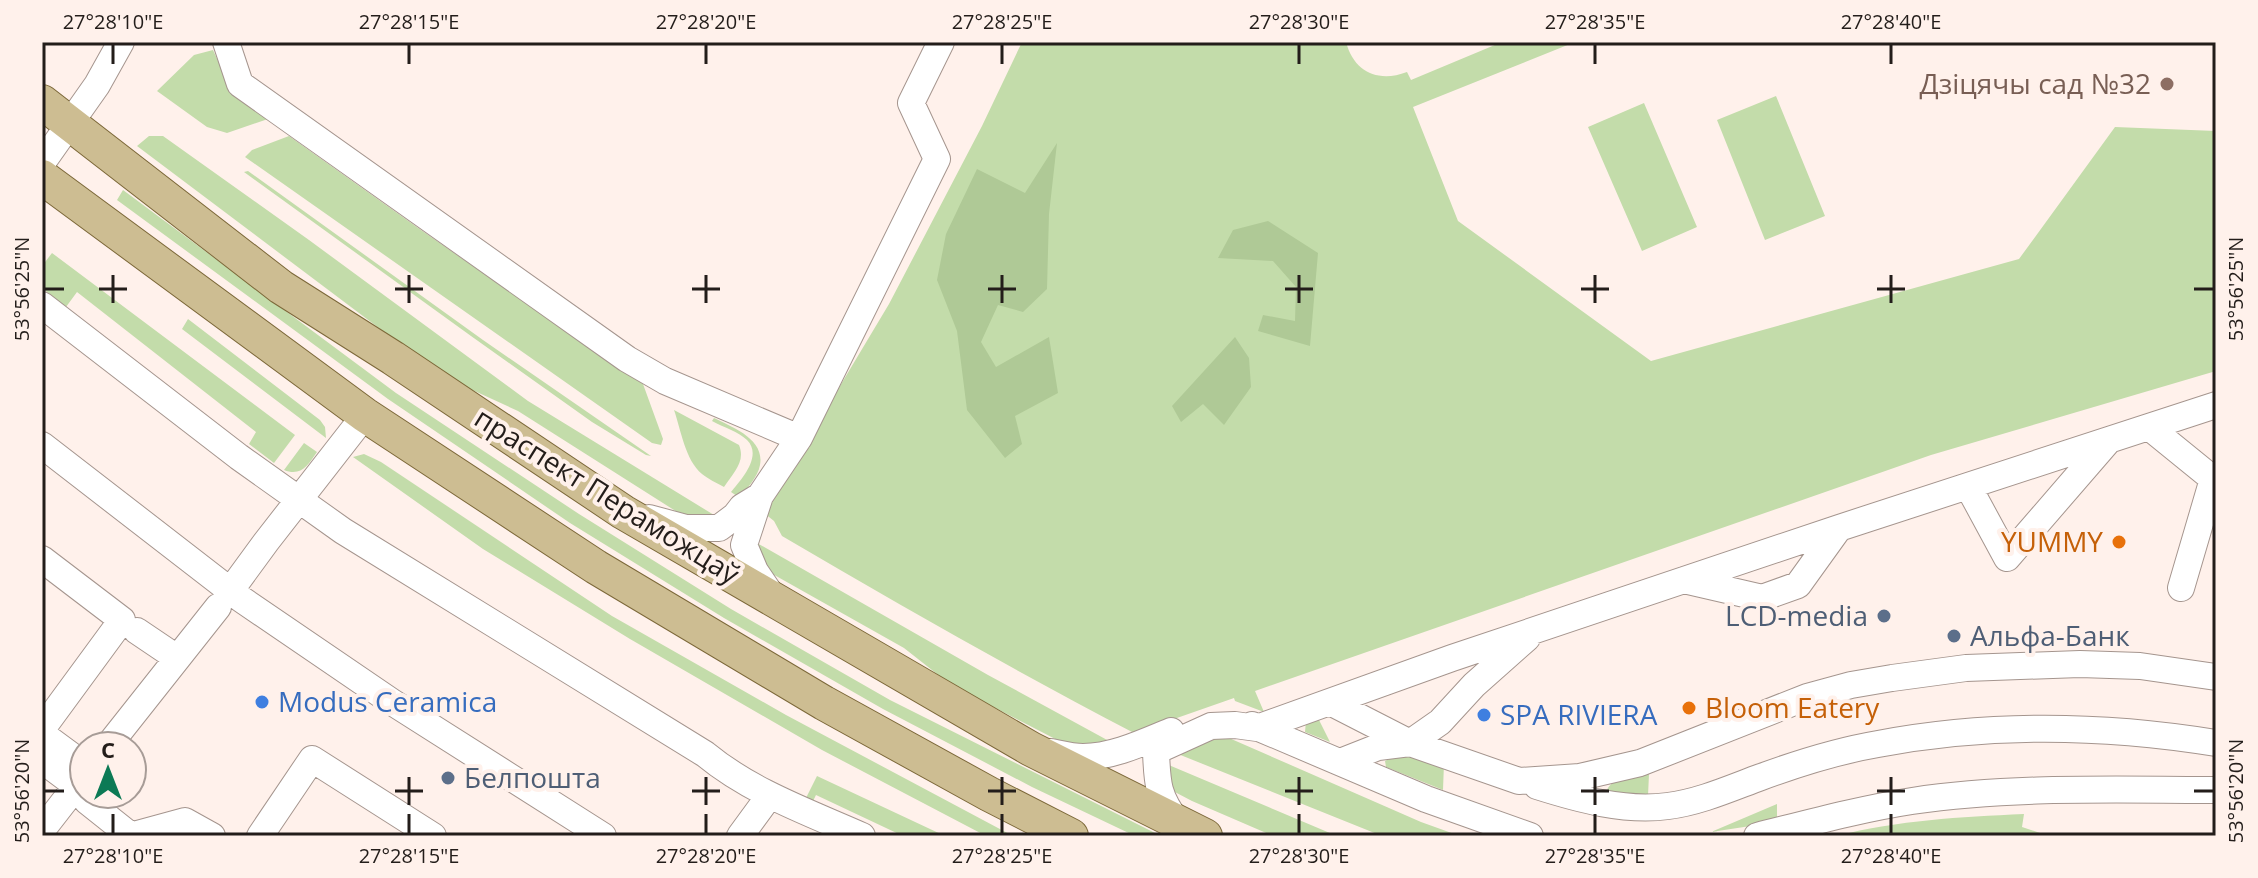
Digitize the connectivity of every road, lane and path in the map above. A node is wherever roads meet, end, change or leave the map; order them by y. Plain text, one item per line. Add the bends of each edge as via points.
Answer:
1 (121, 42) edge
2 (226, 42) edge
3 (941, 42) edge
4 (42, 102) edge
5 (70, 125) junction
6 (42, 163) edge
7 (42, 177) edge
8 (42, 305) edge
9 (2216, 405) edge
10 (365, 415) junction
11 (2149, 427) junction
12 (799, 438) junction
13 (2109, 440) junction
14 (42, 445) edge
15 (2215, 477) edge
16 (1968, 486) junction
17 (760, 496) junction
18 (299, 501) junction
19 (623, 512) junction
20 (1839, 528) junction
21 (42, 559) edge
22 (1684, 580) junction
23 (236, 583) dead end
24 (2181, 588) dead end
25 (776, 602) junction
26 (218, 607) dead end
27 (1536, 630) junction
28 (137, 631) dead end
29 (177, 658) junction
30 (2216, 677) edge
31 (1330, 702) junction
32 (1257, 728) junction
33 (121, 730) edge
34 (42, 732) edge
35 (1410, 743) junction
36 (2216, 743) edge
37 (1031, 749) junction
38 (42, 760) edge
39 (68, 761) edge
40 (1340, 762) junction
41 (68, 770) edge
42 (1519, 781) junction
43 (2216, 790) edge
44 (68, 795) edge
45 (770, 795) junction
46 (98, 810) edge
47 (42, 830) edge
48 (1192, 830) edge
49 (130, 836) edge
50 (212, 836) edge
51 (260, 836) edge
52 (433, 836) edge
53 (603, 836) edge
54 (740, 836) edge
55 (862, 836) edge
56 (1071, 836) edge
57 (1530, 836) edge
58 (1757, 836) edge

1 - 5 street
2 - 12 street via 240,84 627,359 665,381
3 - 12 street via 911,103 937,159
4 - 5 main road, праспект Пераможцаў
5 - 6 street
5 - 19 main road, праспект Пераможцаў via 281,287
7 - 10 main road
8 - 18 street
9 - 11 street
10 - 18 street
10 - 56 main road via 596,567 824,703
11 - 13 street
11 - 15 street
12 - 17 street
13 - 16 street
13 - 16 street via 2007,558
14 - 53 street via 241,599
15 - 24 street
16 - 20 street
17 - 19 street via 719,528 686,528
17 - 25 street via 744,545
18 - 23 street
18 - 45 street
19 - 25 main road, праспект Пераможцаў
20 - 22 street
20 - 22 street via 1798,585 1762,598
21 - 34 street via 122,620
22 - 27 street
25 - 37 main road, праспект Пераможцаў
26 - 29 street
27 - 31 street
27 - 35 street via 1440,722
28 - 29 street
29 - 33 street
30 - 42 street via 2080,664 1966,668 1892,678 1807,697 1640,763 1580,777
31 - 32 street
31 - 35 street
32 - 37 street via 1235,714 1208,715 1102,755
32 - 40 street
32 - 48 street via 1211,726 1156,751 1163,803
34 - 39 street
35 - 40 street via 1378,747
35 - 42 street
36 - 42 street via 2077,729 1964,733 1820,756 1667,806 1578,798
37 - 48 main road, праспект Пераможцаў
38 - 41 street
40 - 57 street
43 - 58 street via 1963,795 1863,810
44 - 47 street
45 - 54 street
45 - 55 street
46 - 49 street
49 - 50 street via 185,821
51 - 52 street via 312,759

